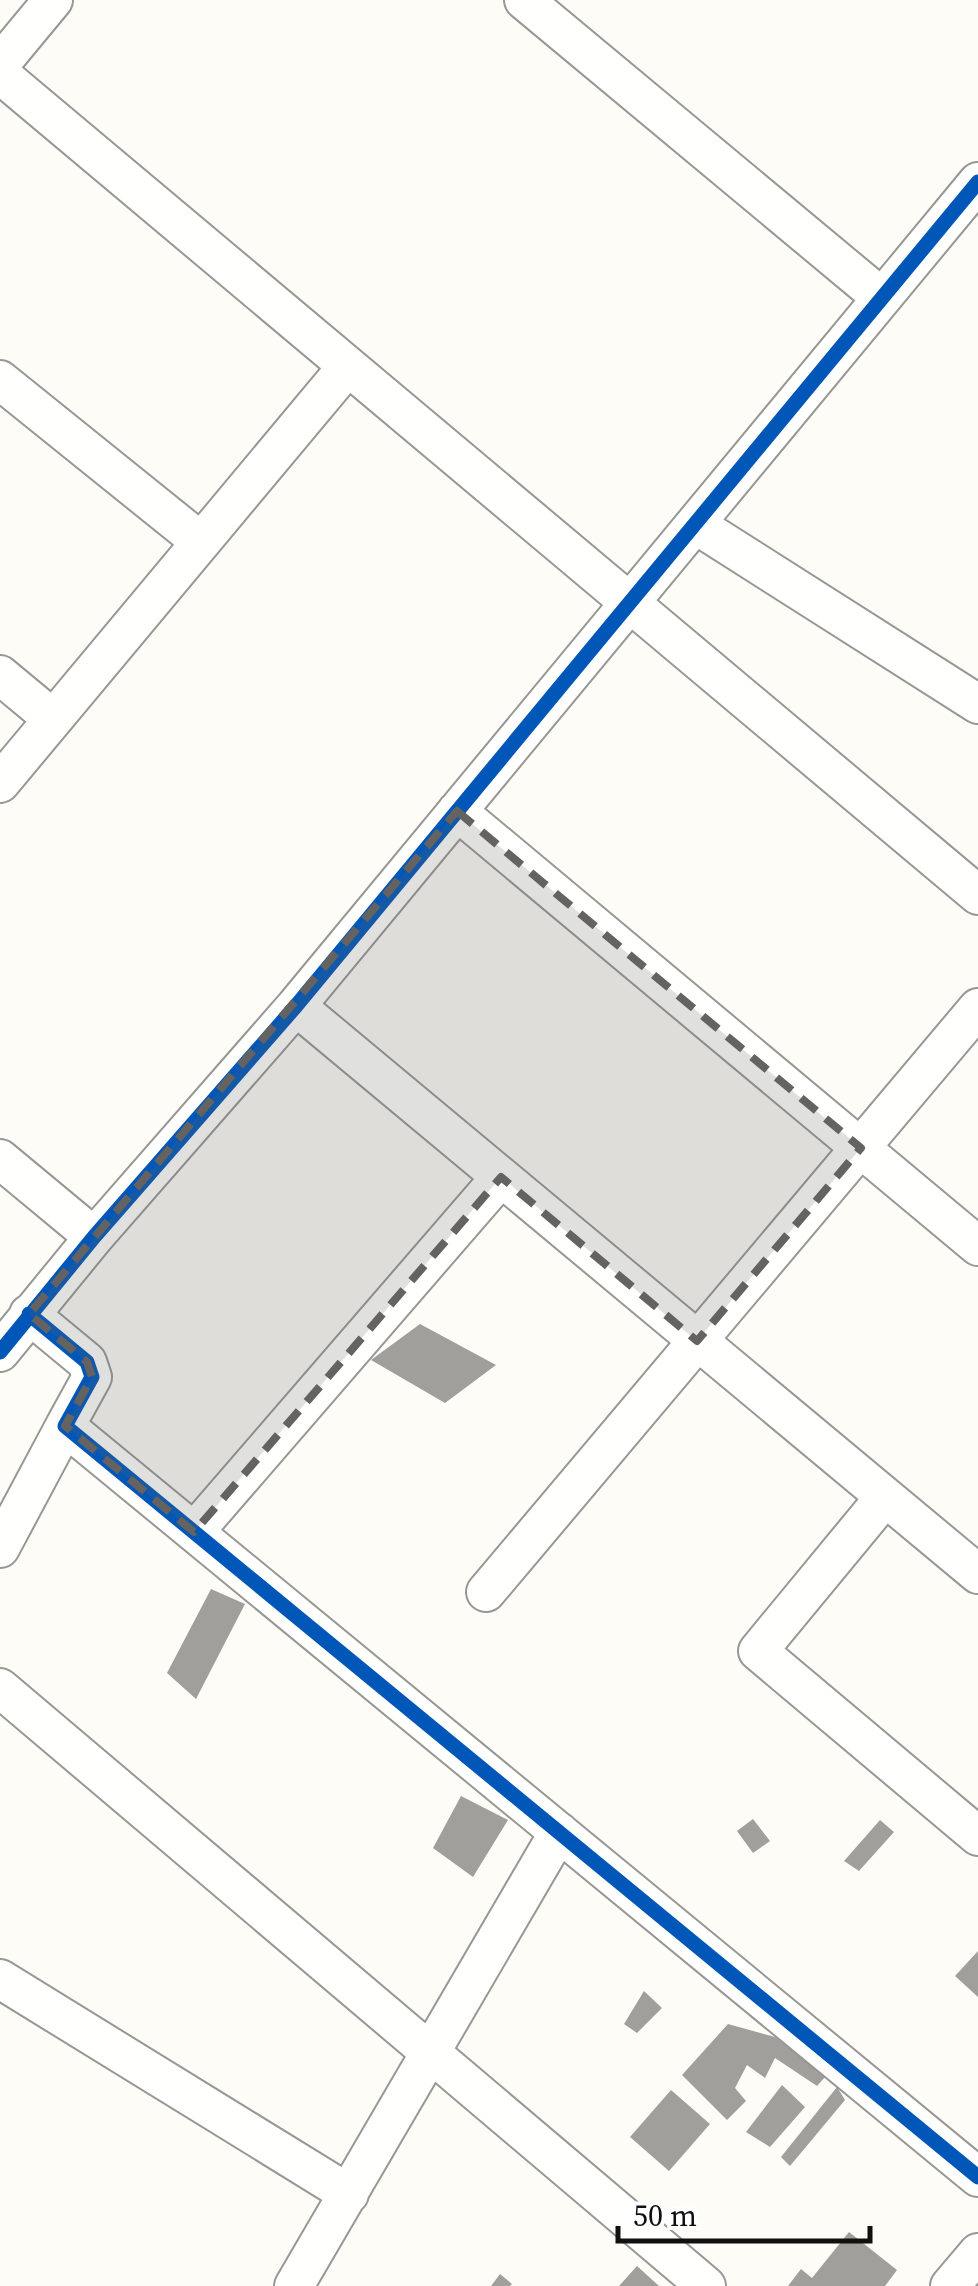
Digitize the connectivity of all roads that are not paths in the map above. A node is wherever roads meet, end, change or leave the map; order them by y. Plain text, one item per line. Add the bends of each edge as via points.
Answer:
1 (53, 0) edge
2 (524, 0) edge
3 (0, 64) edge
4 (0, 74) edge
5 (978, 182) edge
6 (882, 298) junction
7 (348, 366) junction
8 (0, 380) edge
9 (694, 524) junction
10 (201, 542) junction
11 (630, 603) junction
12 (0, 674) edge
13 (978, 704) edge
14 (53, 719) junction
15 (0, 783) edge
16 (458, 810) junction
17 (978, 896) edge
18 (296, 1006) junction
19 (978, 1008) edge
20 (860, 1148) junction
21 (0, 1159) edge
22 (502, 1178) junction
23 (94, 1237) junction
24 (978, 1246) edge
25 (30, 1314) junction
26 (698, 1341) junction
27 (0, 1352) edge
28 (65, 1426) junction
29 (885, 1497) junction
30 (194, 1532) junction
31 (0, 1548) edge
32 (978, 1574) edge
33 (486, 1592) dead end
34 (0, 1688) edge
35 (559, 1832) junction
36 (978, 1836) edge
37 (0, 1980) edge
38 (430, 2052) junction
39 (978, 2177) edge
40 (349, 2194) junction
41 (978, 2253) edge
42 (303, 2282) edge
43 (706, 2286) edge
44 (950, 2286) edge

1 - 3 street
2 - 6 street
4 - 7 street
5 - 6 street
6 - 9 street
7 - 10 street
7 - 11 street
8 - 10 street
9 - 11 street
9 - 13 street
10 - 14 street
11 - 16 street
11 - 17 street
12 - 14 street
14 - 15 street
16 - 18 street
16 - 20 street
18 - 22 street
18 - 23 street
19 - 20 street
20 - 24 street
20 - 26 street
21 - 23 street
22 - 26 street
22 - 30 street
23 - 25 street
25 - 27 street
25 - 28 street via 88,1362 92,1377
26 - 29 street
26 - 33 street
28 - 30 street
28 - 31 street
29 - 32 street
29 - 36 street via 758,1651
30 - 35 street
34 - 38 street
35 - 38 street
35 - 39 street
37 - 40 street
38 - 40 street
38 - 43 street
40 - 42 street
41 - 44 street

